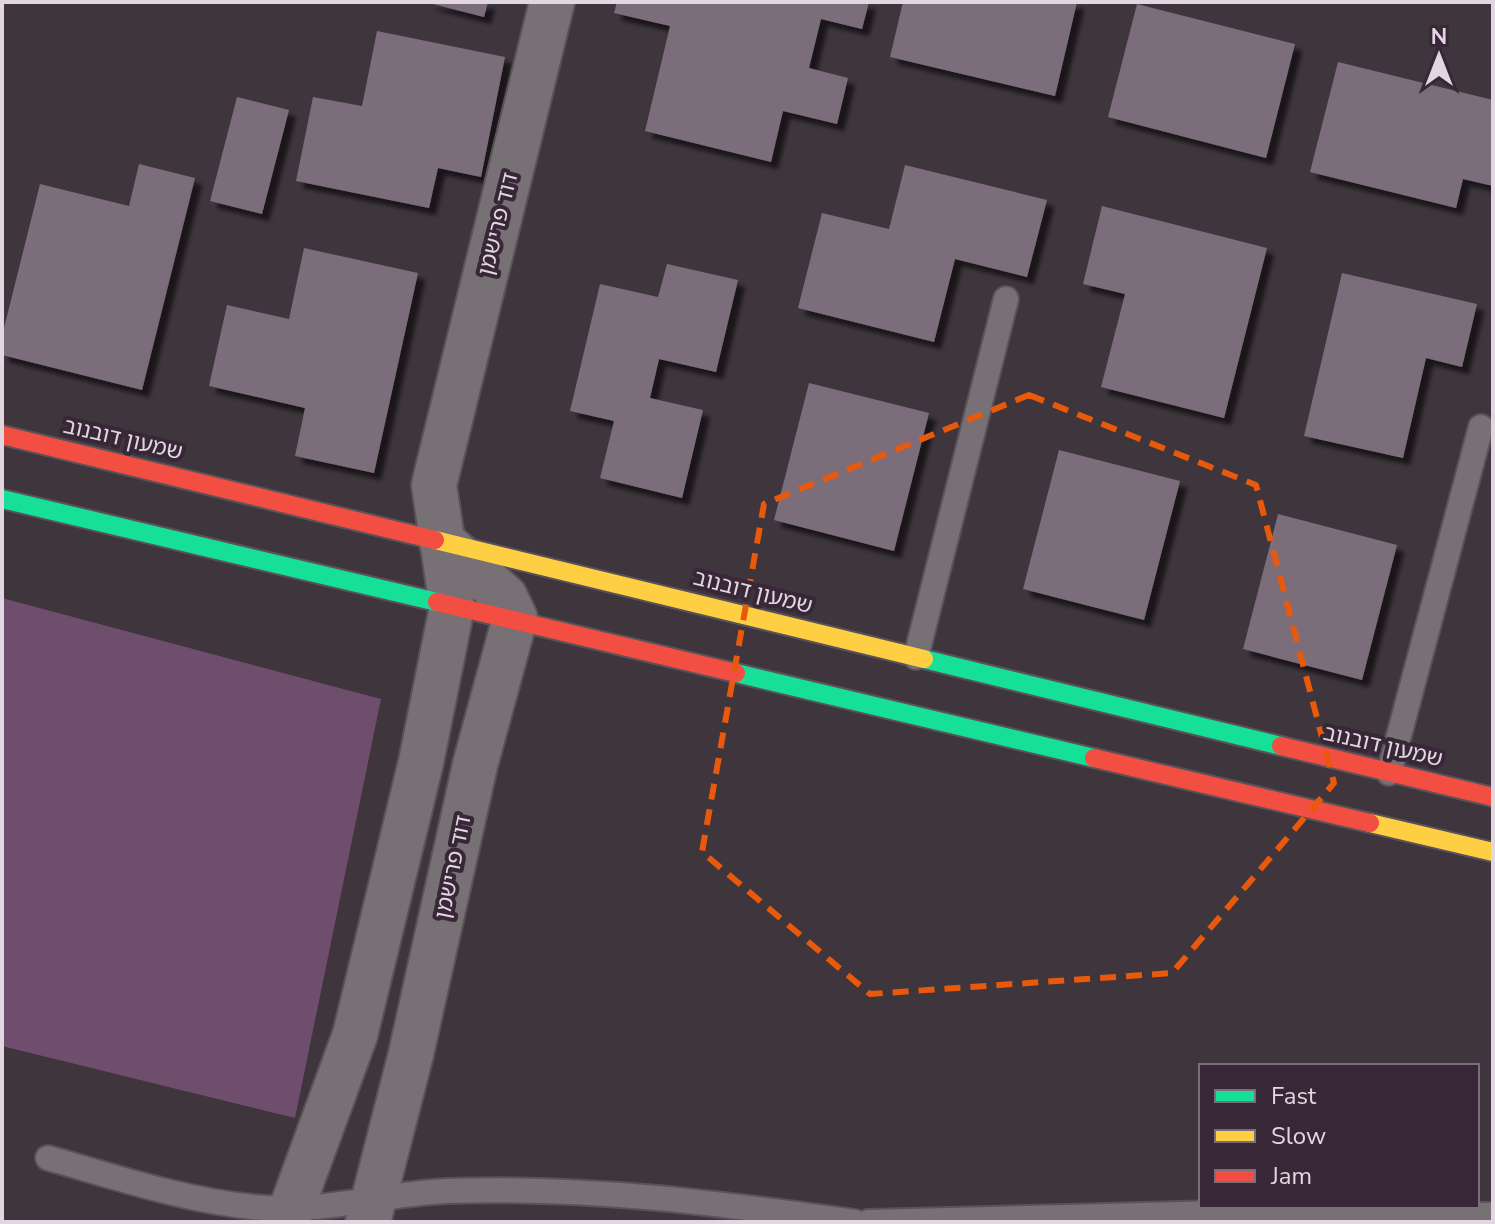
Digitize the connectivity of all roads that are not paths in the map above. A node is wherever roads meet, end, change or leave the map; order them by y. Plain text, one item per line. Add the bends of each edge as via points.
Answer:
1 (552, 2) edge
2 (1006, 299) dead end
3 (1481, 427) dead end
4 (2, 435) edge
5 (2, 499) edge
6 (441, 540) junction
7 (452, 607) junction
8 (515, 618) junction
9 (916, 657) junction
10 (1389, 773) junction
11 (1493, 797) edge
12 (1493, 852) edge
13 (48, 1158) dead end
14 (372, 1209) edge
15 (1493, 1215) edge
16 (302, 1216) edge
17 (855, 1222) edge
18 (868, 1222) edge

1 - 6 street, דוד פרישמן via 434,485
2 - 9 lane
3 - 10 lane
4 - 6 street, שמעון דובנוב
5 - 7 street
6 - 7 street, דוד פרישמן
6 - 8 street via 505,597
6 - 9 street, שמעון דובנוב
7 - 8 street
7 - 16 street, דוד פרישמן via 421,762 355,1035
8 - 12 street
8 - 14 street, דוד פרישמן via 475,765
9 - 10 street, שמעון דובנוב
10 - 11 street, שמעון דובנוב
13 - 16 lane via 203,1200
14 - 16 lane
14 - 17 lane via 446,1191 612,1193
15 - 18 lane via 1326,1212

